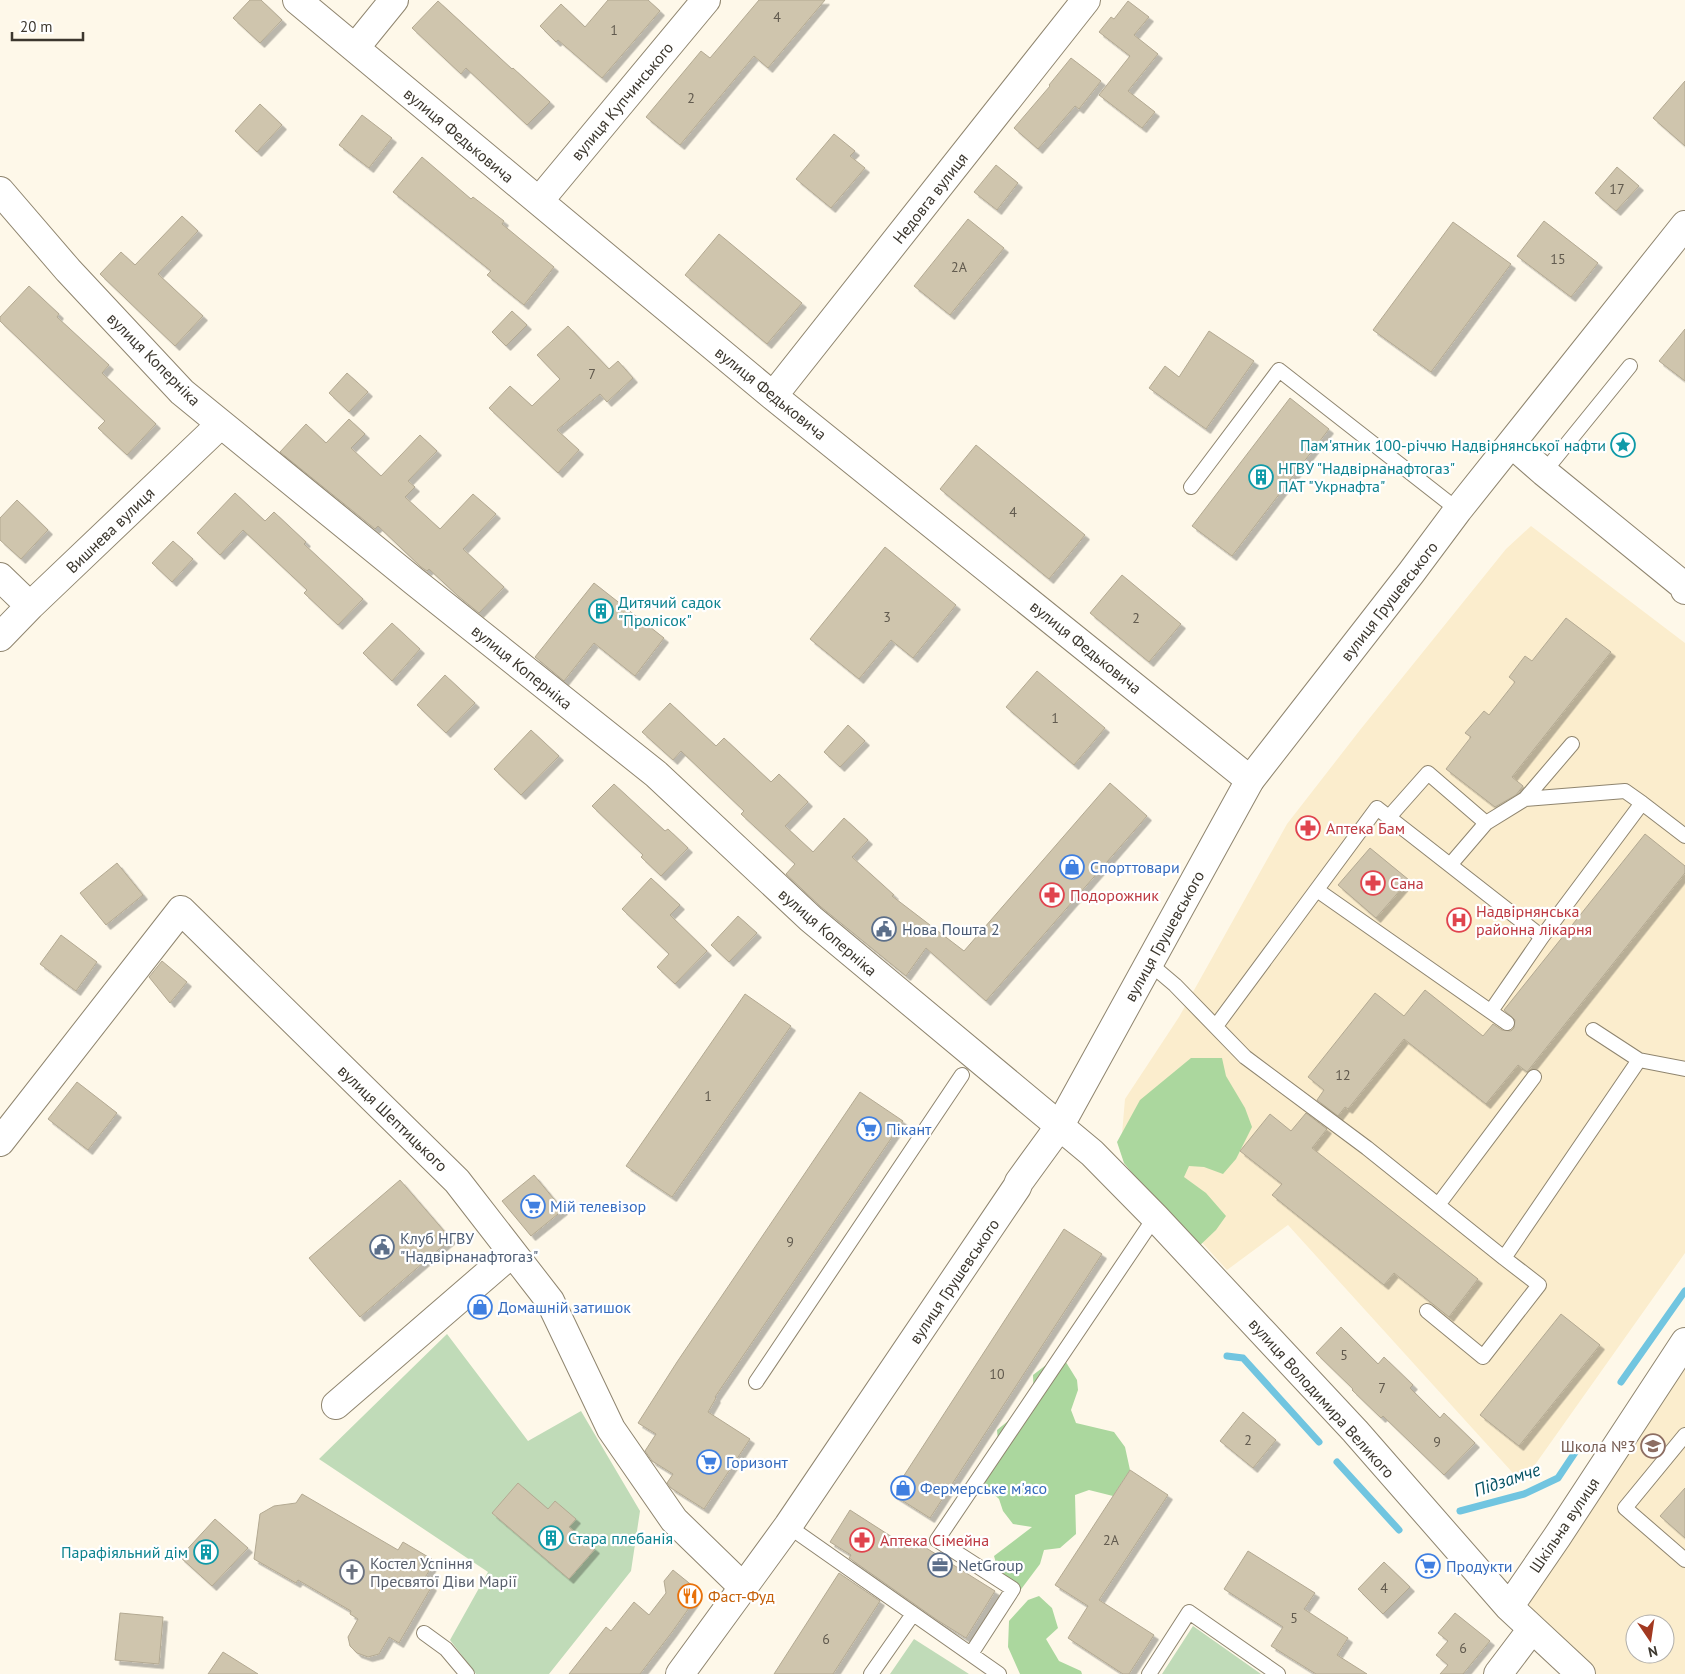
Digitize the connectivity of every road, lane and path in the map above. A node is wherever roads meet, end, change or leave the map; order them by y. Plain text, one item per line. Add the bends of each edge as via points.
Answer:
1 (297, 0) edge
2 (394, 0) edge
3 (706, 0) edge
4 (1086, 0) edge
5 (355, 48) junction
6 (0, 191) edge
7 (539, 201) junction
8 (1685, 225) edge
9 (1630, 366) dead end
10 (774, 396) junction
11 (220, 424) junction
12 (1512, 444) junction
13 (1544, 472) junction
14 (1191, 487) dead end
15 (1458, 510) junction
16 (0, 577) edge
17 (1685, 587) edge
18 (30, 606) junction
19 (0, 637) edge
20 (1572, 744) dead end
21 (1250, 780) junction
22 (1539, 782) junction
23 (1559, 796) junction
24 (1524, 799) junction
25 (1642, 803) junction
26 (1389, 817) junction
27 (1486, 823) junction
28 (1685, 836) edge
29 (1450, 865) junction
30 (1317, 890) junction
31 (1542, 938) junction
32 (1149, 963) junction
33 (1491, 1012) junction
34 (1507, 1023) dead end
35 (1216, 1026) junction
36 (1593, 1030) dead end
37 (1639, 1060) junction
38 (1685, 1069) edge
39 (962, 1075) dead end
40 (1534, 1077) dead end
41 (1060, 1127) junction
42 (0, 1142) edge
43 (1438, 1205) junction
44 (1155, 1217) junction
45 (512, 1253) junction
46 (1504, 1258) junction
47 (1427, 1311) dead end
48 (1685, 1342) edge
49 (756, 1382) dead end
50 (336, 1405) dead end
51 (1685, 1435) edge
52 (788, 1526) junction
53 (1685, 1560) edge
54 (744, 1588) junction
55 (1508, 1607) junction
56 (913, 1614) junction
57 (1532, 1629) junction
58 (424, 1633) dead end
59 (971, 1654) junction
60 (467, 1674) edge
61 (680, 1674) edge
62 (871, 1674) edge
63 (1000, 1674) edge
64 (1149, 1674) edge
65 (1278, 1674) edge
66 (1498, 1674) edge
67 (1581, 1674) edge

1 - 5 street, вулиця Федьковича
2 - 5 street
3 - 7 street, вулиця Купчинського
4 - 10 street, Недовга вулиця
5 - 7 street, вулиця Федьковича
6 - 11 street, вулиця Коперніка via 68,270 176,385
7 - 10 street, вулиця Федьковича
8 - 12 street, вулиця Грушевського
9 - 13 lane
10 - 21 street, вулиця Федьковича
11 - 18 street, Вишнева вулиця
11 - 41 street, вулиця Коперніка via 656,774 811,920
12 - 13 street
12 - 15 street, вулиця Грушевського
13 - 17 street
14 - 15 lane via 1279,370
15 - 21 street, вулиця Грушевського
16 - 18 street
18 - 19 street, Вишнева вулиця
20 - 22 lane
21 - 32 street, вулиця Грушевського
22 - 23 lane
22 - 24 lane
23 - 24 lane
23 - 25 lane via 1625,791
24 - 27 lane
25 - 28 lane
25 - 31 lane
26 - 27 lane via 1428,773
26 - 29 lane
26 - 30 lane via 1378,808
27 - 29 lane
29 - 31 lane
30 - 33 lane
30 - 35 lane
31 - 33 lane
32 - 35 lane
32 - 41 street, вулиця Грушевського
33 - 34 lane
35 - 43 lane via 1245,1057
36 - 37 lane
37 - 38 lane
37 - 46 lane
39 - 49 lane
40 - 43 lane
41 - 44 street, вулиця Володимира Великого via 1092,1153
41 - 52 street, вулиця Грушевського via 1019,1182
42 - 45 street, вулиця Шептицького via 181,910 457,1181
43 - 46 lane
44 - 55 street, вулиця Володимира Великого via 1354,1431
44 - 59 lane via 937,1540 1013,1589
45 - 50 street
45 - 54 street, вулиця Шептицького via 550,1301 611,1429 674,1520
46 - 47 lane via 1539,1285 1483,1357
48 - 55 street, Шкільна вулиця
51 - 53 lane via 1625,1508
52 - 54 street, вулиця Грушевського
52 - 56 lane
54 - 61 street, вулиця Грушевського
55 - 57 street, вулиця Володимира Великого
56 - 59 lane
56 - 62 lane
57 - 66 street
57 - 67 street, вулиця Володимира Великого
58 - 60 lane via 446,1649
59 - 63 lane
64 - 65 lane via 1189,1612

